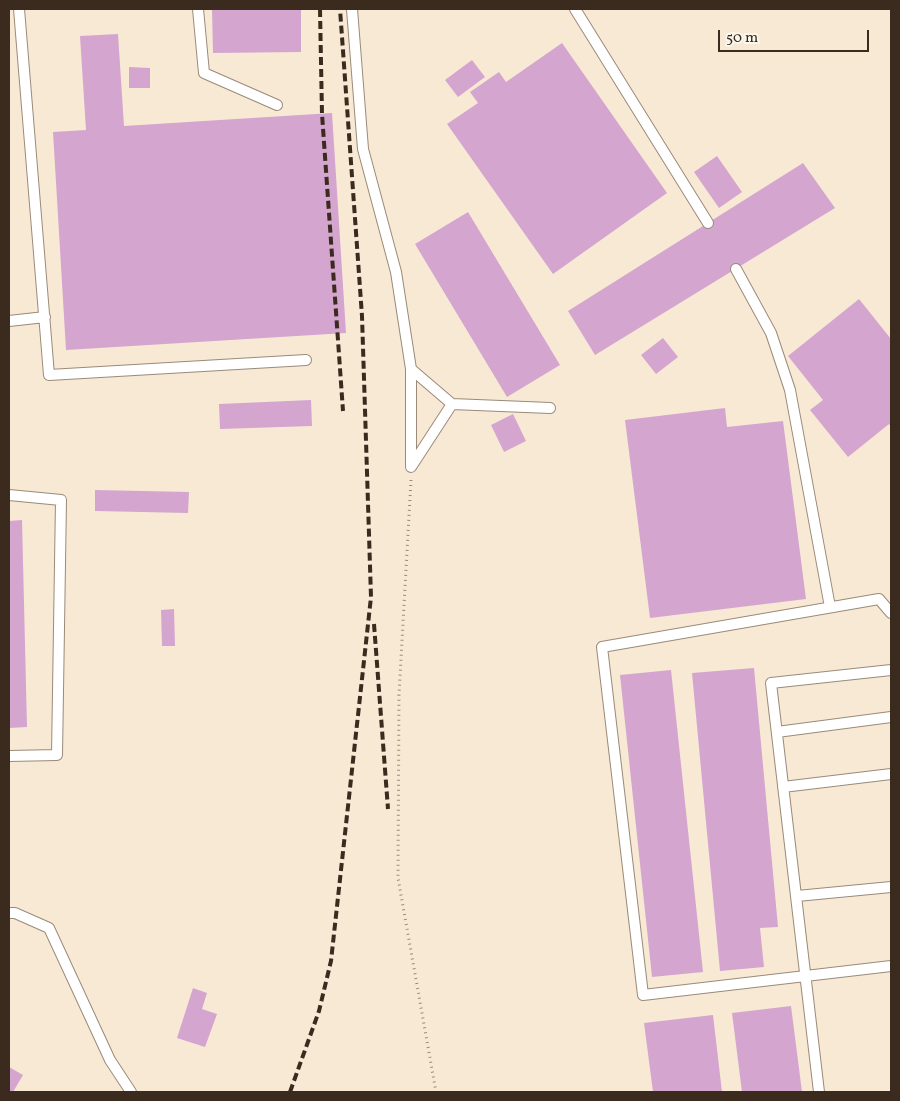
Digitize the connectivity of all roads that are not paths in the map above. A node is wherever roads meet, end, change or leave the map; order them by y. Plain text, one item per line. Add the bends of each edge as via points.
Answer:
1 (19, 9) edge
2 (198, 9) edge
3 (352, 9) edge
4 (575, 9) edge
5 (277, 105) dead end
6 (708, 223) dead end
7 (736, 269) dead end
8 (45, 318) junction
9 (9, 321) edge
10 (306, 360) dead end
11 (411, 369) junction
12 (452, 404) junction
13 (550, 408) dead end
14 (9, 495) edge
15 (830, 607) junction
16 (891, 613) edge
17 (891, 670) edge
18 (891, 717) edge
19 (777, 732) junction
20 (9, 756) edge
21 (891, 774) edge
22 (784, 786) junction
23 (891, 886) edge
24 (797, 896) junction
25 (9, 913) edge
26 (891, 966) edge
27 (806, 976) junction
28 (131, 1092) edge
29 (820, 1092) edge

1 - 8 lane
2 - 5 lane via 204,73
3 - 11 lane via 363,149 396,272
4 - 6 lane
7 - 15 lane via 771,333 790,390
8 - 9 lane
8 - 10 lane via 49,375
11 - 12 lane
11 - 12 lane via 411,467
12 - 13 lane
14 - 20 lane via 61,500 58,755
15 - 16 lane via 879,599
15 - 27 lane via 602,647 643,995
17 - 19 lane via 771,683
18 - 19 lane
19 - 22 lane
21 - 22 lane
22 - 24 lane
23 - 24 lane
24 - 27 lane
25 - 28 lane via 49,928 110,1060
26 - 27 lane
27 - 29 lane

